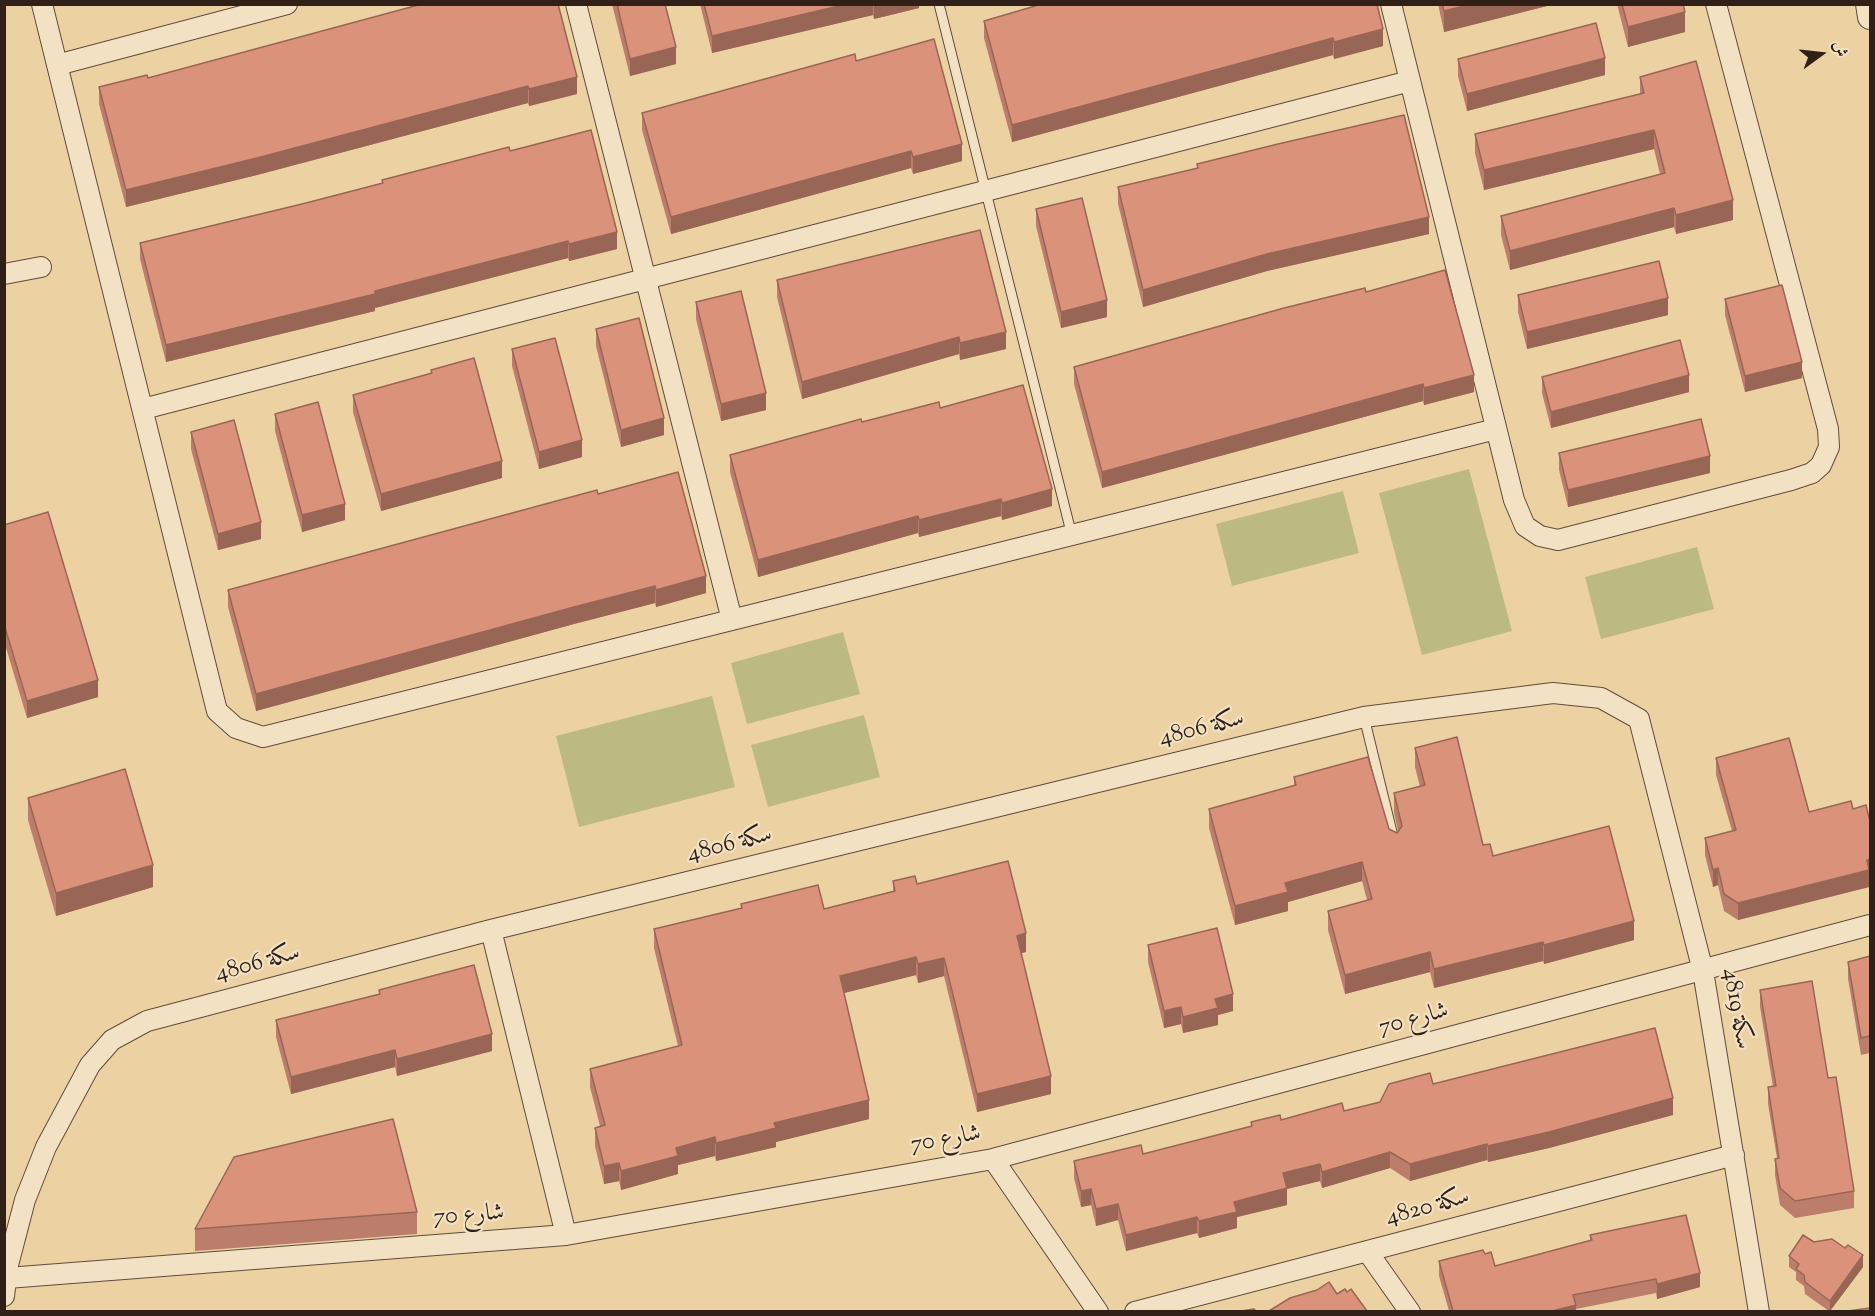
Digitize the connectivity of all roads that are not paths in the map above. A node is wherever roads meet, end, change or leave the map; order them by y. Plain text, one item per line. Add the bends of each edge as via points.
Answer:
1 (42, 4) edge
2 (287, 4) edge
3 (576, 4) edge
4 (939, 4) edge
5 (1391, 4) edge
6 (1716, 4) edge
7 (1868, 4) edge
8 (1870, 17) edge
9 (57, 65) junction
10 (1410, 81) junction
11 (986, 191) junction
12 (41, 267) dead end
13 (4, 274) edge
14 (647, 279) junction
15 (142, 409) junction
16 (1496, 429) junction
17 (1072, 536) junction
18 (732, 620) junction
19 (1364, 717) junction
20 (1639, 719) joint
21 (1395, 846) edge
22 (1870, 926) edge
23 (491, 930) junction
24 (1703, 971) junction
25 (1734, 1155) junction
26 (993, 1159) junction
27 (566, 1235) junction
28 (1367, 1251) junction
29 (5, 1287) edge
30 (1098, 1311) edge
31 (1136, 1311) edge
32 (1410, 1311) edge
33 (1759, 1311) edge

1 - 9 street
2 - 9 street
3 - 14 street
4 - 11 lane
5 - 10 street
6 - 16 street via 1828,429 1829,447 1821,465 1812,473 1791,480 1557,540 1540,536 1525,525 1514,500
7 - 8 street
9 - 15 street
10 - 11 street
10 - 16 street
11 - 14 street
11 - 17 lane
12 - 13 street
14 - 15 street
14 - 18 street
15 - 18 street via 217,711 236,728 263,736
16 - 17 street
17 - 18 street
19 - 20 street, سكة 4806 via 1553,693 1601,698
19 - 21 lane
19 - 23 street, سكة 4806
20 - 24 street, سكة 4819
22 - 24 street, شارع 70
23 - 27 street
23 - 29 street, سكة 4806 via 147,1021 112,1040 90,1065 46,1147 25,1200
24 - 25 street, سكة 4819
24 - 26 street, شارع 70
25 - 28 street, سكة 4820
25 - 33 street, سكة 4819
26 - 27 street, شارع 70
26 - 30 street
27 - 29 street, شارع 70
28 - 31 street, سكة 4820
28 - 32 street

